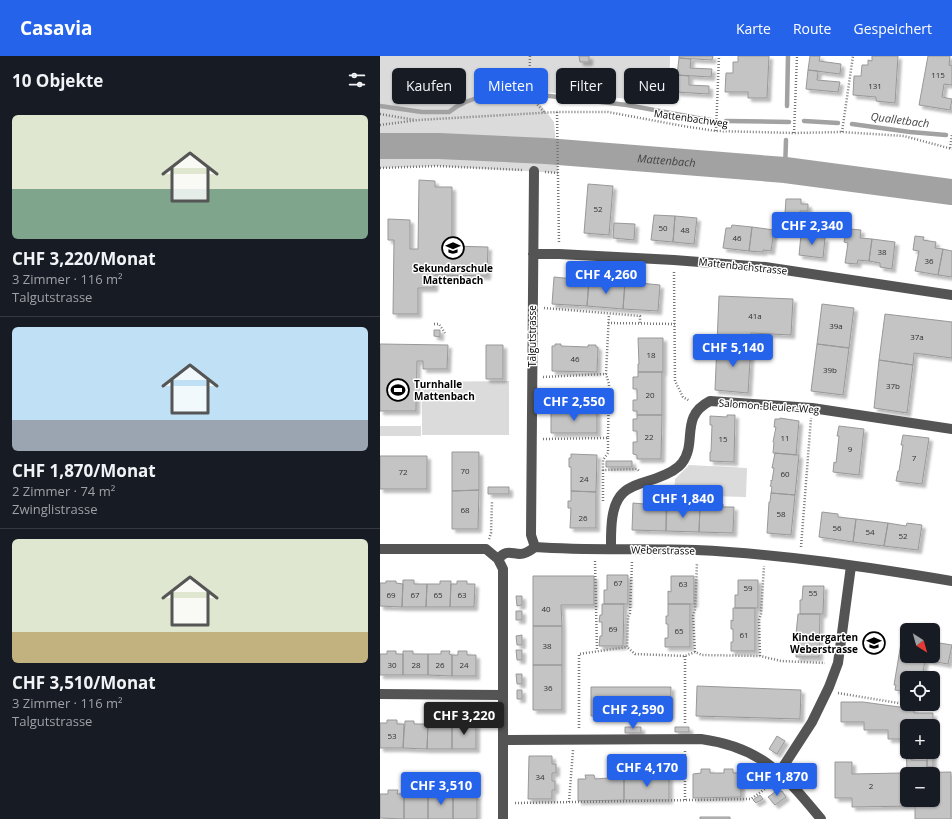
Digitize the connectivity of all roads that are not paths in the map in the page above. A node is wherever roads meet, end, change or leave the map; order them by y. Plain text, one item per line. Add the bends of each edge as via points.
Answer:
1 (534, 171) road end
2 (533, 254) junction
3 (952, 295) edge
4 (952, 429) edge
5 (535, 547) junction
6 (611, 548) junction
7 (380, 549) edge
8 (498, 559) junction
9 (851, 566) junction
10 (952, 581) edge
11 (380, 694) edge
12 (502, 695) junction
13 (503, 740) junction
14 (781, 774) junction
15 (503, 819) edge
16 (821, 819) edge

1 - 2 street, Talgutstrasse
2 - 3 street, Mattenbachstrasse via 765,267
2 - 5 street, Talgutstrasse via 531,535
4 - 6 street, Salomon-Bleuler-Weg via 812,408 710,401 700,406 692,418 687,451 682,463 667,475 637,485 623,493 614,508
5 - 6 street, Weberstrasse
5 - 8 street, Weberstrasse via 521,554 503,553
6 - 9 street, Weberstrasse via 712,551
7 - 8 street via 486,549
8 - 12 street via 503,569
9 - 10 street, Weberstrasse
9 - 14 street via 838,663 812,722
11 - 12 street
12 - 13 street
13 - 14 street via 718,741 765,762
13 - 15 street
14 - 16 street

